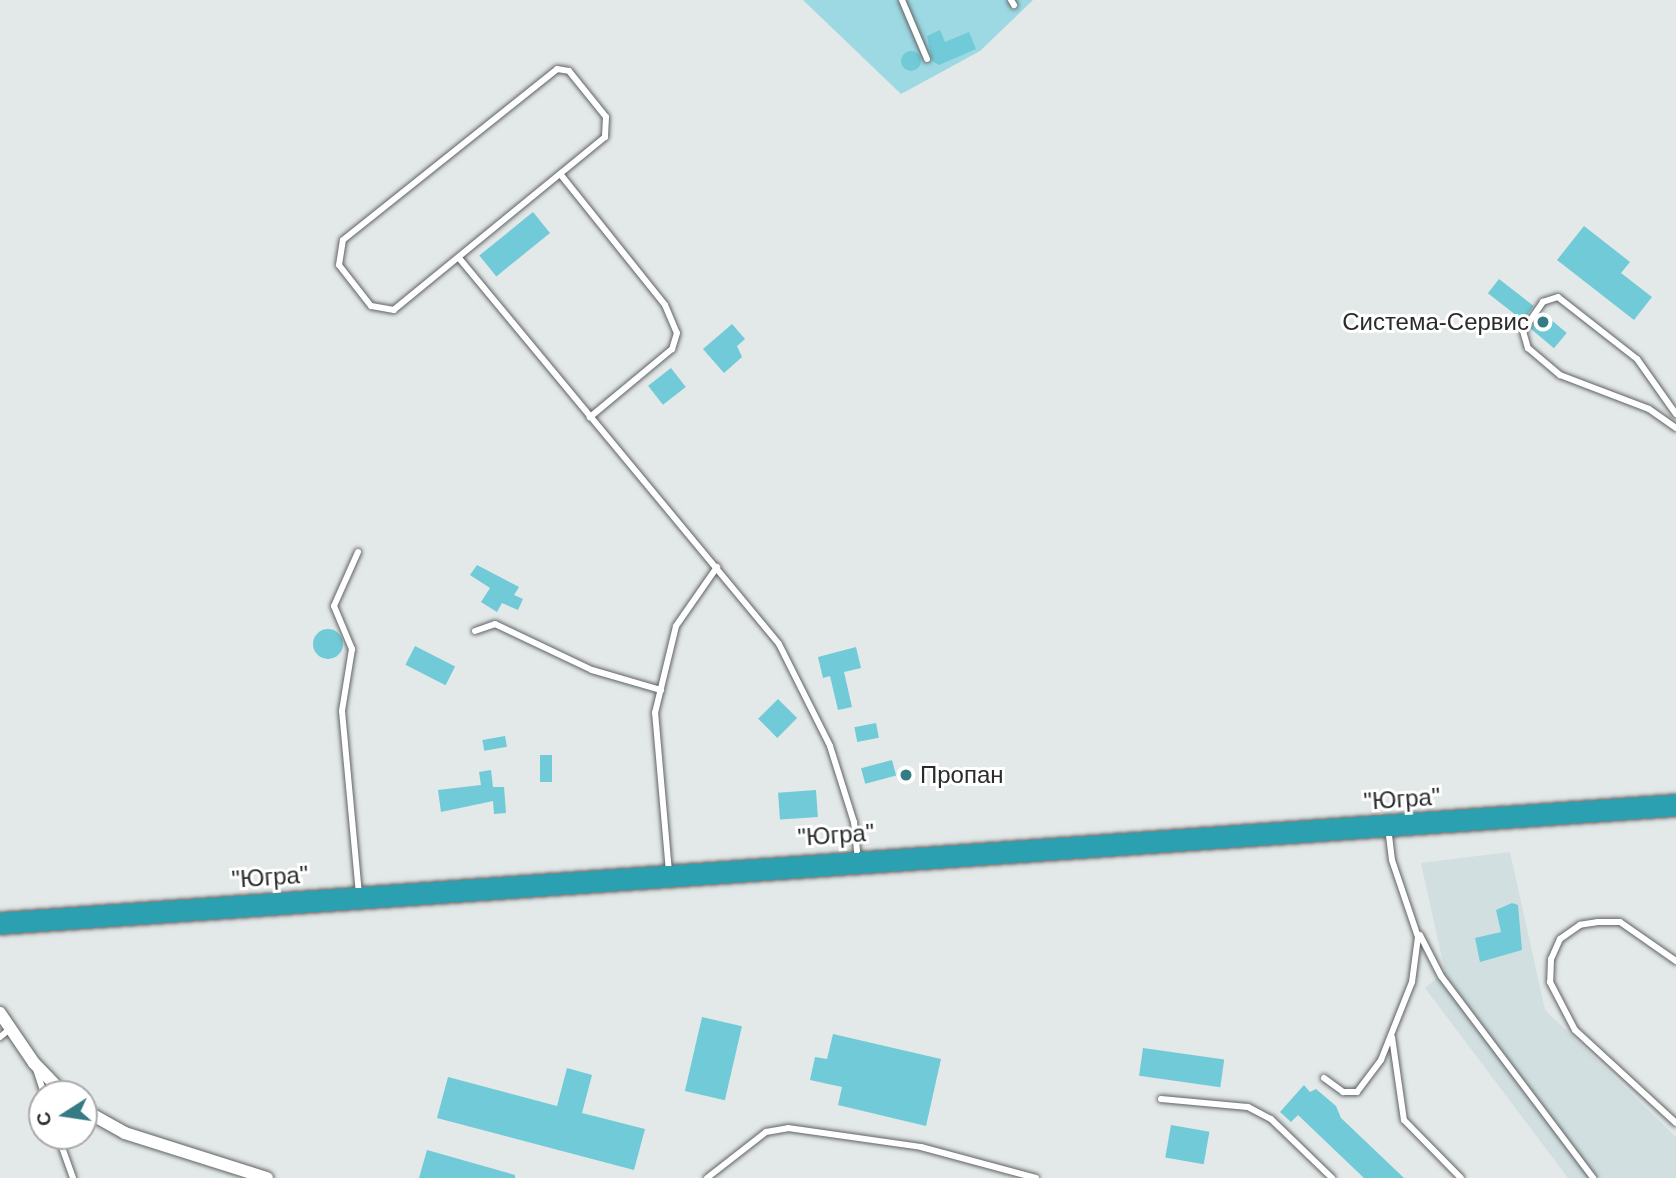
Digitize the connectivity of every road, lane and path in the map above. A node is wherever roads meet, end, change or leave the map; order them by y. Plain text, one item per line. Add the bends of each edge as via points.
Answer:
1 (902, 0) edge
2 (927, 58) dead end
3 (561, 175) junction
4 (458, 258) junction
5 (1676, 414) edge
6 (590, 417) junction
7 (1676, 428) edge
8 (358, 552) dead end
9 (717, 567) junction
10 (475, 631) dead end
11 (661, 691) junction
12 (1676, 805) edge
13 (1388, 826) junction
14 (858, 860) junction
15 (669, 874) junction
16 (359, 897) junction
17 (0, 923) edge
18 (1415, 925) junction
19 (1676, 961) edge
20 (0, 1013) edge
21 (5, 1033) edge
22 (1392, 1035) junction
23 (34, 1063) junction
24 (1324, 1079) dead end
25 (39, 1080) edge
26 (50, 1080) edge
27 (1161, 1099) dead end
28 (98, 1118) edge
29 (1676, 1123) edge
30 (63, 1150) edge
31 (73, 1178) edge
32 (267, 1178) edge
33 (708, 1178) edge
34 (1036, 1178) edge
35 (1332, 1178) edge
36 (1461, 1178) edge
37 (1593, 1178) edge

1 - 2 lane
3 - 4 lane
3 - 4 lane via 605,137 608,125 569,71 556,69 343,240 337,257 371,306 386,312
3 - 6 lane via 665,305 677,333 672,349
4 - 6 lane
5 - 7 lane via 1637,359 1558,298 1543,302 1523,331 1528,348 1567,379 1650,409
6 - 9 lane
8 - 16 lane via 334,606 352,649 342,711
9 - 11 lane via 680,618
9 - 14 lane via 779,644 803,684 854,822
10 - 11 lane via 495,624 592,670
11 - 15 lane via 654,727
12 - 13 highway, "Югра"
13 - 14 highway, "Югра"
13 - 18 lane via 1392,860
14 - 15 highway, "Югра"
15 - 16 highway, "Югра"
16 - 17 highway, "Югра"
18 - 22 lane via 1418,959
18 - 37 lane via 1441,975
19 - 29 lane via 1620,922 1589,923 1560,939 1551,959 1550,982 1575,1030
20 - 21 street
21 - 23 street
22 - 24 lane via 1357,1092 1342,1092
22 - 36 lane via 1404,1120
23 - 25 lane
23 - 26 street
27 - 35 lane via 1248,1107 1270,1119
28 - 32 street via 125,1133
30 - 31 lane
33 - 34 lane via 766,1132 789,1128 920,1147

